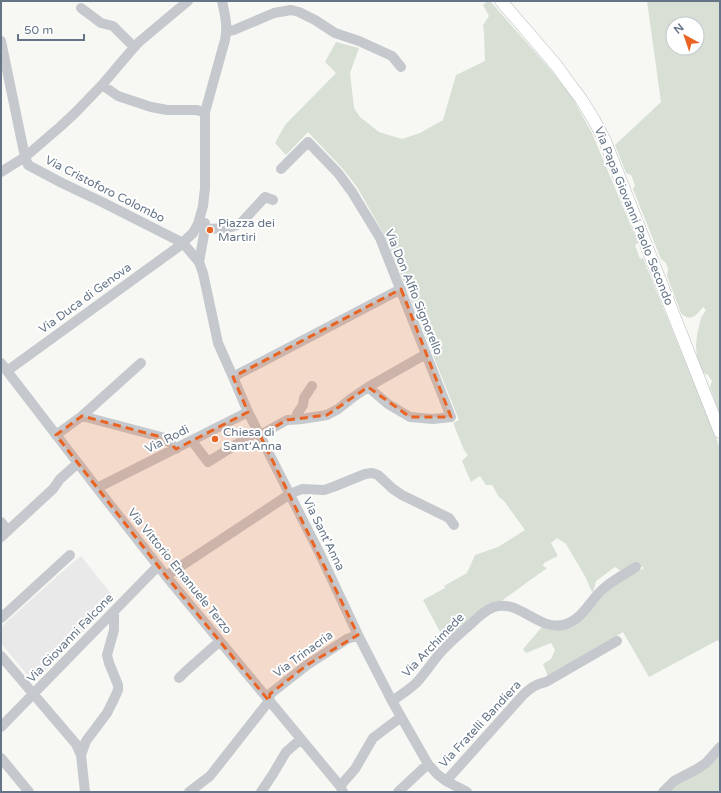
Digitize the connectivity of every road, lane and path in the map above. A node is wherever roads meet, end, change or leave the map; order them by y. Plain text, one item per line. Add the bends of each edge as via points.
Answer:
1 (188, 1) edge
2 (222, 1) edge
3 (501, 1) edge
4 (81, 8) dead end
5 (227, 31) junction
6 (1, 41) edge
7 (134, 47) junction
8 (401, 67) dead end
9 (102, 84) junction
10 (204, 112) junction
11 (25, 157) junction
12 (281, 169) dead end
13 (1, 172) edge
14 (273, 200) dead end
15 (203, 206) junction
16 (205, 229) junction
17 (179, 243) junction
18 (199, 262) junction
19 (401, 289) junction
20 (426, 354) junction
21 (141, 363) dead end
22 (4, 367) edge
23 (233, 377) junction
24 (312, 386) dead end
25 (368, 388) junction
26 (248, 412) junction
27 (82, 416) junction
28 (299, 419) junction
29 (720, 432) edge
30 (259, 433) junction
31 (56, 435) junction
32 (192, 441) junction
33 (176, 449) junction
34 (79, 465) junction
35 (97, 488) junction
36 (290, 494) junction
37 (1, 522) edge
38 (454, 525) dead end
39 (5, 534) edge
40 (70, 556) dead end
41 (158, 566) junction
42 (636, 567) dead end
43 (166, 576) junction
44 (114, 611) junction
45 (1, 618) edge
46 (358, 635) junction
47 (220, 641) junction
48 (617, 641) dead end
49 (1, 656) edge
50 (179, 678) dead end
51 (33, 694) junction
52 (269, 701) junction
53 (392, 701) junction
54 (401, 717) junction
55 (1, 727) edge
56 (301, 739) junction
57 (720, 747) edge
58 (81, 755) junction
59 (1, 758) edge
60 (428, 764) junction
61 (446, 781) junction
62 (342, 789) edge
63 (29, 792) edge
64 (85, 792) edge
65 (189, 792) edge
66 (261, 792) edge
67 (398, 792) edge
68 (467, 792) edge
69 (663, 792) edge

1 - 7 street
2 - 5 street
3 - 29 main road, Via Papa Giovanni Paolo Secondo via 569,82 605,141
4 - 7 street via 101,23 113,26
5 - 8 street via 274,13 291,10 309,16 335,34 359,41 392,56
5 - 10 street
6 - 11 street
7 - 9 street
9 - 10 street via 118,96 151,107
9 - 11 street via 75,113
10 - 15 street
11 - 13 street
11 - 17 street, Via Cristoforo Colombo via 28,165 62,184
12 - 19 street, Via Don Alfio Signorello via 308,142 338,173 356,198 380,238
14 - 16 street via 265,197 242,222 232,227
15 - 16 street
15 - 17 street, Via Duca di Genova via 193,233
16 - 18 street
17 - 18 street
17 - 22 street, Via Duca di Genova
18 - 23 street, Via Sant'Anna via 218,342
19 - 20 street, Via Don Alfio Signorello
19 - 23 street
20 - 25 street
20 - 25 street, Via Don Alfio Signorello via 451,417 410,417
21 - 27 street
22 - 31 street, Via Vittorio Emanuele Terzo
23 - 26 street, Via Sant'Anna
24 - 28 street via 297,414
25 - 28 street via 327,415
26 - 30 street, Via Sant'Anna
26 - 32 street, Via Rodi
27 - 31 street
27 - 33 street via 165,438
28 - 30 street via 287,420
30 - 32 street via 208,462
30 - 36 street, Via Sant'Anna
31 - 34 street, Via Vittorio Emanuele Terzo
32 - 33 street, Via Rodi
33 - 35 street, Via Rodi
34 - 35 street, Via Vittorio Emanuele Terzo
34 - 39 street via 60,479 53,489
35 - 41 street, Via Vittorio Emanuele Terzo
36 - 38 street via 302,489 324,490 372,473 402,495 449,518
36 - 43 street
36 - 46 street, Via Sant'Anna
37 - 39 street
40 - 45 street
41 - 43 street, Via Vittorio Emanuele Terzo
41 - 44 street, Via Giovanni Falcone
42 - 53 street, Via Archimede via 605,587 577,618 569,623 543,623 511,606 488,610 451,642 417,682
43 - 47 street, Via Vittorio Emanuele Terzo
44 - 51 street, Via Giovanni Falcone
44 - 58 street via 114,630 107,655 118,690 107,713 86,741
46 - 52 street, Via Trinacria via 347,639 306,665 270,694
46 - 53 street, Via Sant'Anna
47 - 50 street
47 - 52 street, Via Vittorio Emanuele Terzo
48 - 61 street, Via Fratelli Bandiera via 546,682 532,686
49 - 51 street
51 - 55 street, Via Giovanni Falcone
51 - 58 street via 76,744
52 - 56 street, Via Vittorio Emanuele Terzo
52 - 65 street, Via Trinacria via 210,776
53 - 54 street, Via Sant'Anna
54 - 60 street, Via Sant'Anna
54 - 62 street via 373,738
56 - 62 street, Via Vittorio Emanuele Terzo
56 - 66 street via 286,752
57 - 69 street via 706,763 674,781
58 - 64 street
59 - 63 street
60 - 61 street, Via Sant'Anna
60 - 67 street
61 - 68 street, Via Sant'Anna

